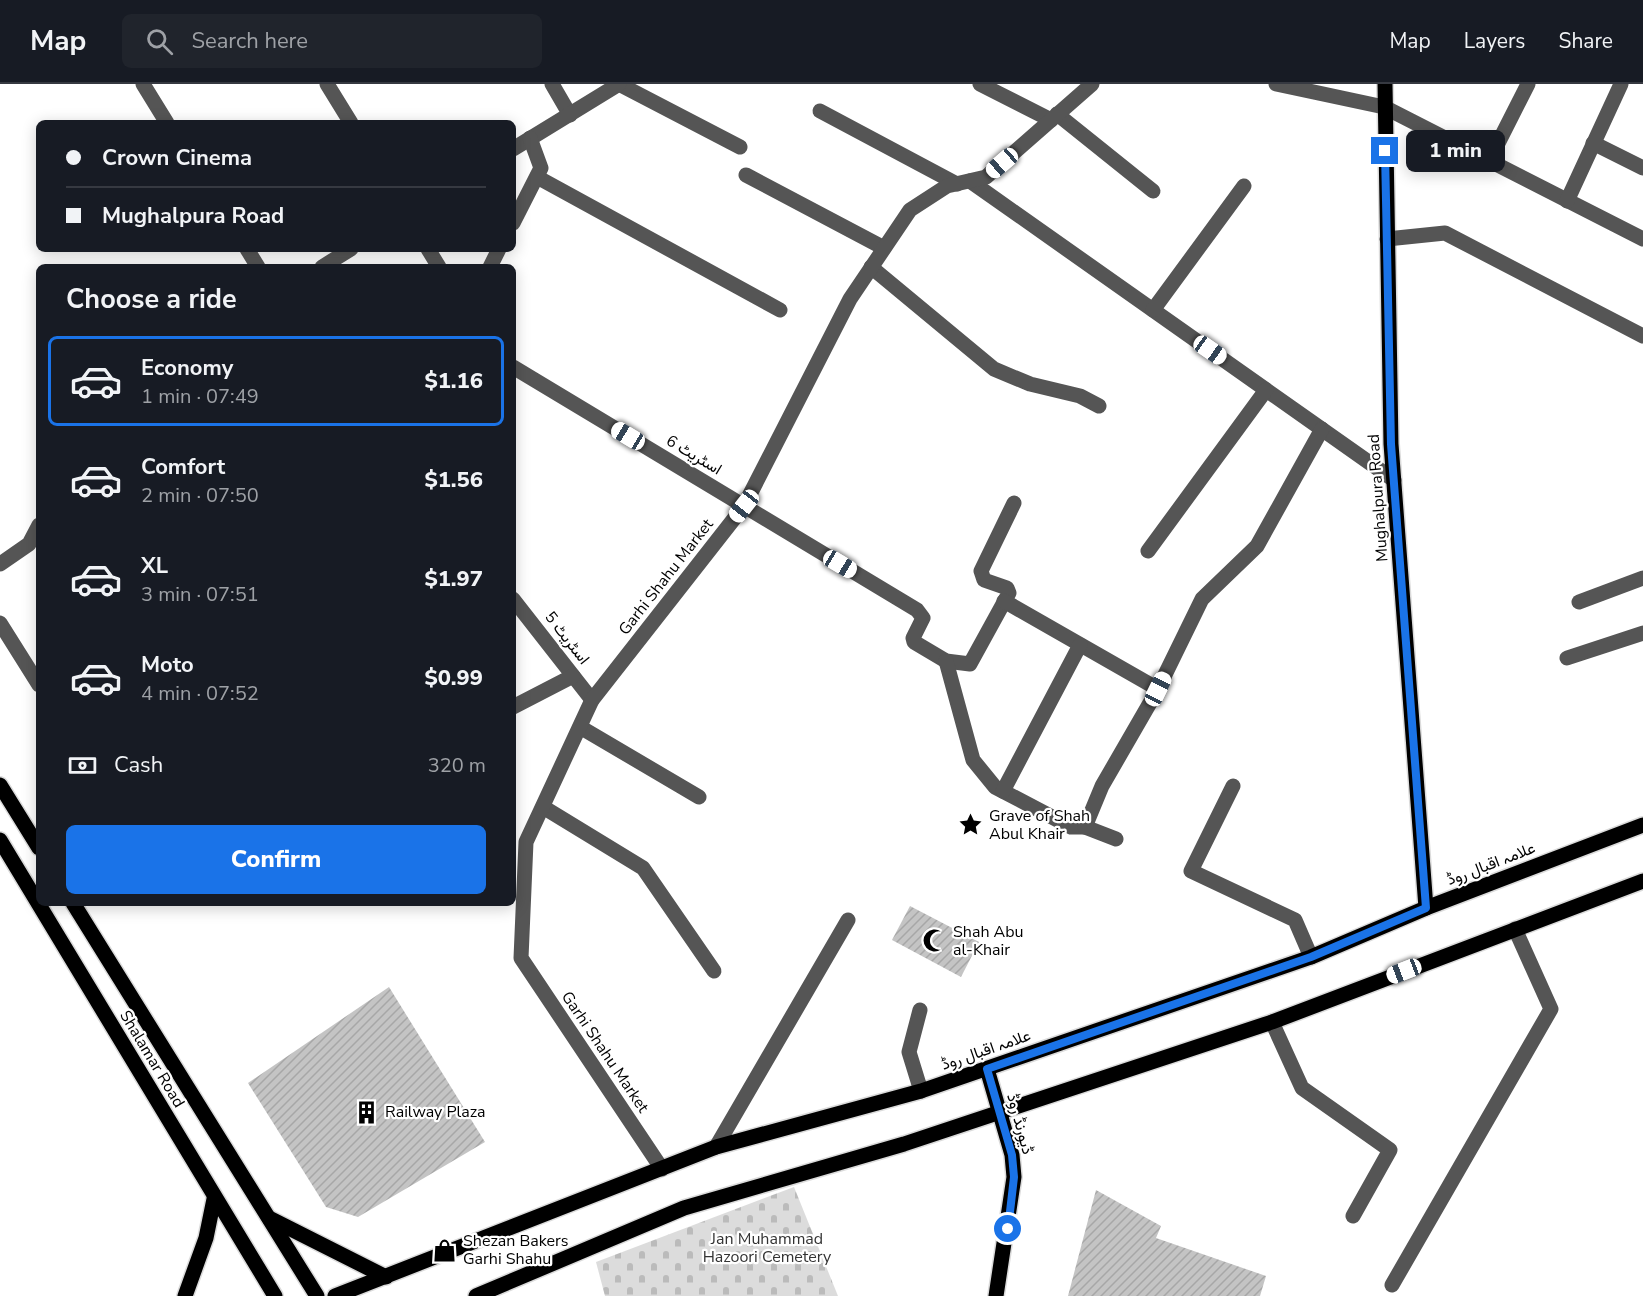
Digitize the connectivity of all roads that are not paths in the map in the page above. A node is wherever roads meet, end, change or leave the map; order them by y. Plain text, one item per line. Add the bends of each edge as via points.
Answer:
1 (142, 84) edge
2 (327, 84) edge
3 (552, 84) edge
4 (619, 84) edge
5 (980, 84) edge
6 (1092, 84) edge
7 (1276, 84) edge
8 (1385, 84) edge
9 (1528, 84) edge
10 (1621, 84) edge
11 (1384, 108) junction
12 (820, 111) dead end
13 (570, 115) junction
14 (1054, 117) junction
15 (165, 120) edge
16 (349, 120) edge
17 (530, 138) junction
18 (1593, 143) junction
19 (516, 147) edge
20 (740, 147) dead end
21 (1489, 161) junction
22 (1643, 168) edge
23 (746, 175) dead end
24 (537, 177) junction
25 (963, 183) junction
26 (1244, 186) dead end
27 (1153, 191) dead end
28 (1567, 201) junction
29 (516, 217) edge
30 (1387, 239) junction
31 (1643, 239) edge
32 (884, 248) junction
33 (346, 252) edge
34 (327, 264) edge
35 (871, 267) junction
36 (780, 310) dead end
37 (1153, 310) junction
38 (1643, 336) edge
39 (516, 369) edge
40 (1266, 390) junction
41 (1099, 406) dead end
42 (1322, 429) junction
43 (1394, 480) junction
44 (1014, 503) dead end
45 (744, 506) junction
46 (36, 531) edge
47 (1148, 551) dead end
48 (0, 564) edge
49 (1643, 578) edge
50 (1004, 602) junction
51 (1579, 602) dead end
52 (516, 603) edge
53 (0, 623) edge
54 (1643, 633) edge
55 (1080, 645) junction
56 (1567, 658) dead end
57 (946, 661) junction
58 (573, 676) junction
59 (36, 680) edge
60 (1158, 689) junction
61 (592, 700) junction
62 (516, 705) edge
63 (580, 727) junction
64 (0, 785) edge
65 (1233, 786) dead end
66 (1003, 792) junction
67 (699, 797) dead end
68 (543, 807) junction
69 (1643, 825) edge
70 (1085, 827) junction
71 (1116, 839) dead end
72 (0, 840) edge
73 (36, 843) edge
74 (1643, 881) edge
75 (36, 900) edge
76 (39, 906) edge
77 (75, 906) edge
78 (1426, 908) junction
79 (848, 920) dead end
80 (1515, 929) junction
81 (1311, 957) junction
82 (714, 971) dead end
83 (920, 1010) dead end
84 (1272, 1022) junction
85 (987, 1069) junction
86 (921, 1091) junction
87 (999, 1112) junction
88 (716, 1147) junction
89 (662, 1169) junction
90 (214, 1199) junction
91 (1353, 1216) dead end
92 (269, 1218) junction
93 (386, 1277) junction
94 (1392, 1285) dead end
95 (185, 1296) edge
96 (275, 1296) edge
97 (317, 1296) edge
98 (335, 1296) edge
99 (476, 1296) edge
100 (996, 1296) edge

1 - 15 street
2 - 16 street
3 - 13 street
4 - 13 street
4 - 20 street
5 - 14 street
6 - 14 street, Garhi Shahu Market
7 - 11 street
8 - 11 main road, Mughalpura Road
9 - 21 street
10 - 18 street
11 - 21 street
11 - 30 main road, Mughalpura Road
12 - 25 street
13 - 17 street
14 - 25 street, Garhi Shahu Market via 986,177
14 - 27 street
17 - 19 street
17 - 24 street via 541,168
18 - 22 street
18 - 28 street
21 - 28 street
23 - 32 street
24 - 29 street
24 - 36 street
25 - 32 street, Garhi Shahu Market via 947,186 910,210
25 - 37 street
26 - 37 street
28 - 31 street
30 - 38 street via 1445,233
30 - 43 main road, Mughalpura Road
32 - 35 street, Garhi Shahu Market
33 - 34 street
35 - 41 street via 994,369 1029,384 1080,396
35 - 45 street, Garhi Shahu Market via 850,299
37 - 40 street
39 - 45 street, اسٹریٹ 6
40 - 42 street
40 - 47 street
42 - 43 street
42 - 60 street via 1257,546 1202,599
43 - 78 main road, Mughalpura Road
44 - 50 street via 981,571 984,580 1009,590
45 - 57 street, اسٹریٹ 6 via 917,610 923,618 914,642
45 - 61 street, Garhi Shahu Market
46 - 48 street via 29,544
49 - 51 street
50 - 55 street
50 - 57 street via 970,664
52 - 58 street, اسٹریٹ 5
53 - 59 street
54 - 56 street
55 - 60 street
55 - 66 street
57 - 66 street via 973,760
58 - 61 street, اسٹریٹ 5
58 - 62 street
60 - 70 street via 1102,786
61 - 63 street, Garhi Shahu Market
63 - 67 street
63 - 68 street, Garhi Shahu Market
64 - 73 main road
65 - 81 street via 1191,871 1295,920
66 - 70 street via 1071,828
68 - 82 street via 643,868
68 - 89 street, Garhi Shahu Market via 526,842 520,958
69 - 78 main road, علامہ اقبال روڈ
70 - 71 street
72 - 75 main road, Shalamar Road
74 - 80 main road
76 - 90 main road, Shalamar Road
77 - 92 main road, Shalamar Road
78 - 81 main road, علامہ اقبال روڈ
79 - 88 street
80 - 84 main road
80 - 94 street via 1551,1009
81 - 85 main road, علامہ اقبال روڈ
83 - 86 street via 909,1052
84 - 87 main road
84 - 91 street via 1302,1088 1390,1150
85 - 86 main road, علامہ اقبال روڈ
85 - 87 main road, ڈیورنڈ روڈ
86 - 88 main road, علامہ اقبال روڈ
87 - 99 main road via 684,1208
87 - 100 main road, ڈیورنڈ روڈ via 1014,1177
88 - 89 main road, علامہ اقبال روڈ
89 - 93 main road, علامہ اقبال روڈ
90 - 95 main road via 206,1238
90 - 96 main road, Shalamar Road
92 - 93 main road
92 - 97 main road, Shalamar Road
93 - 98 main road, علامہ اقبال روڈ

